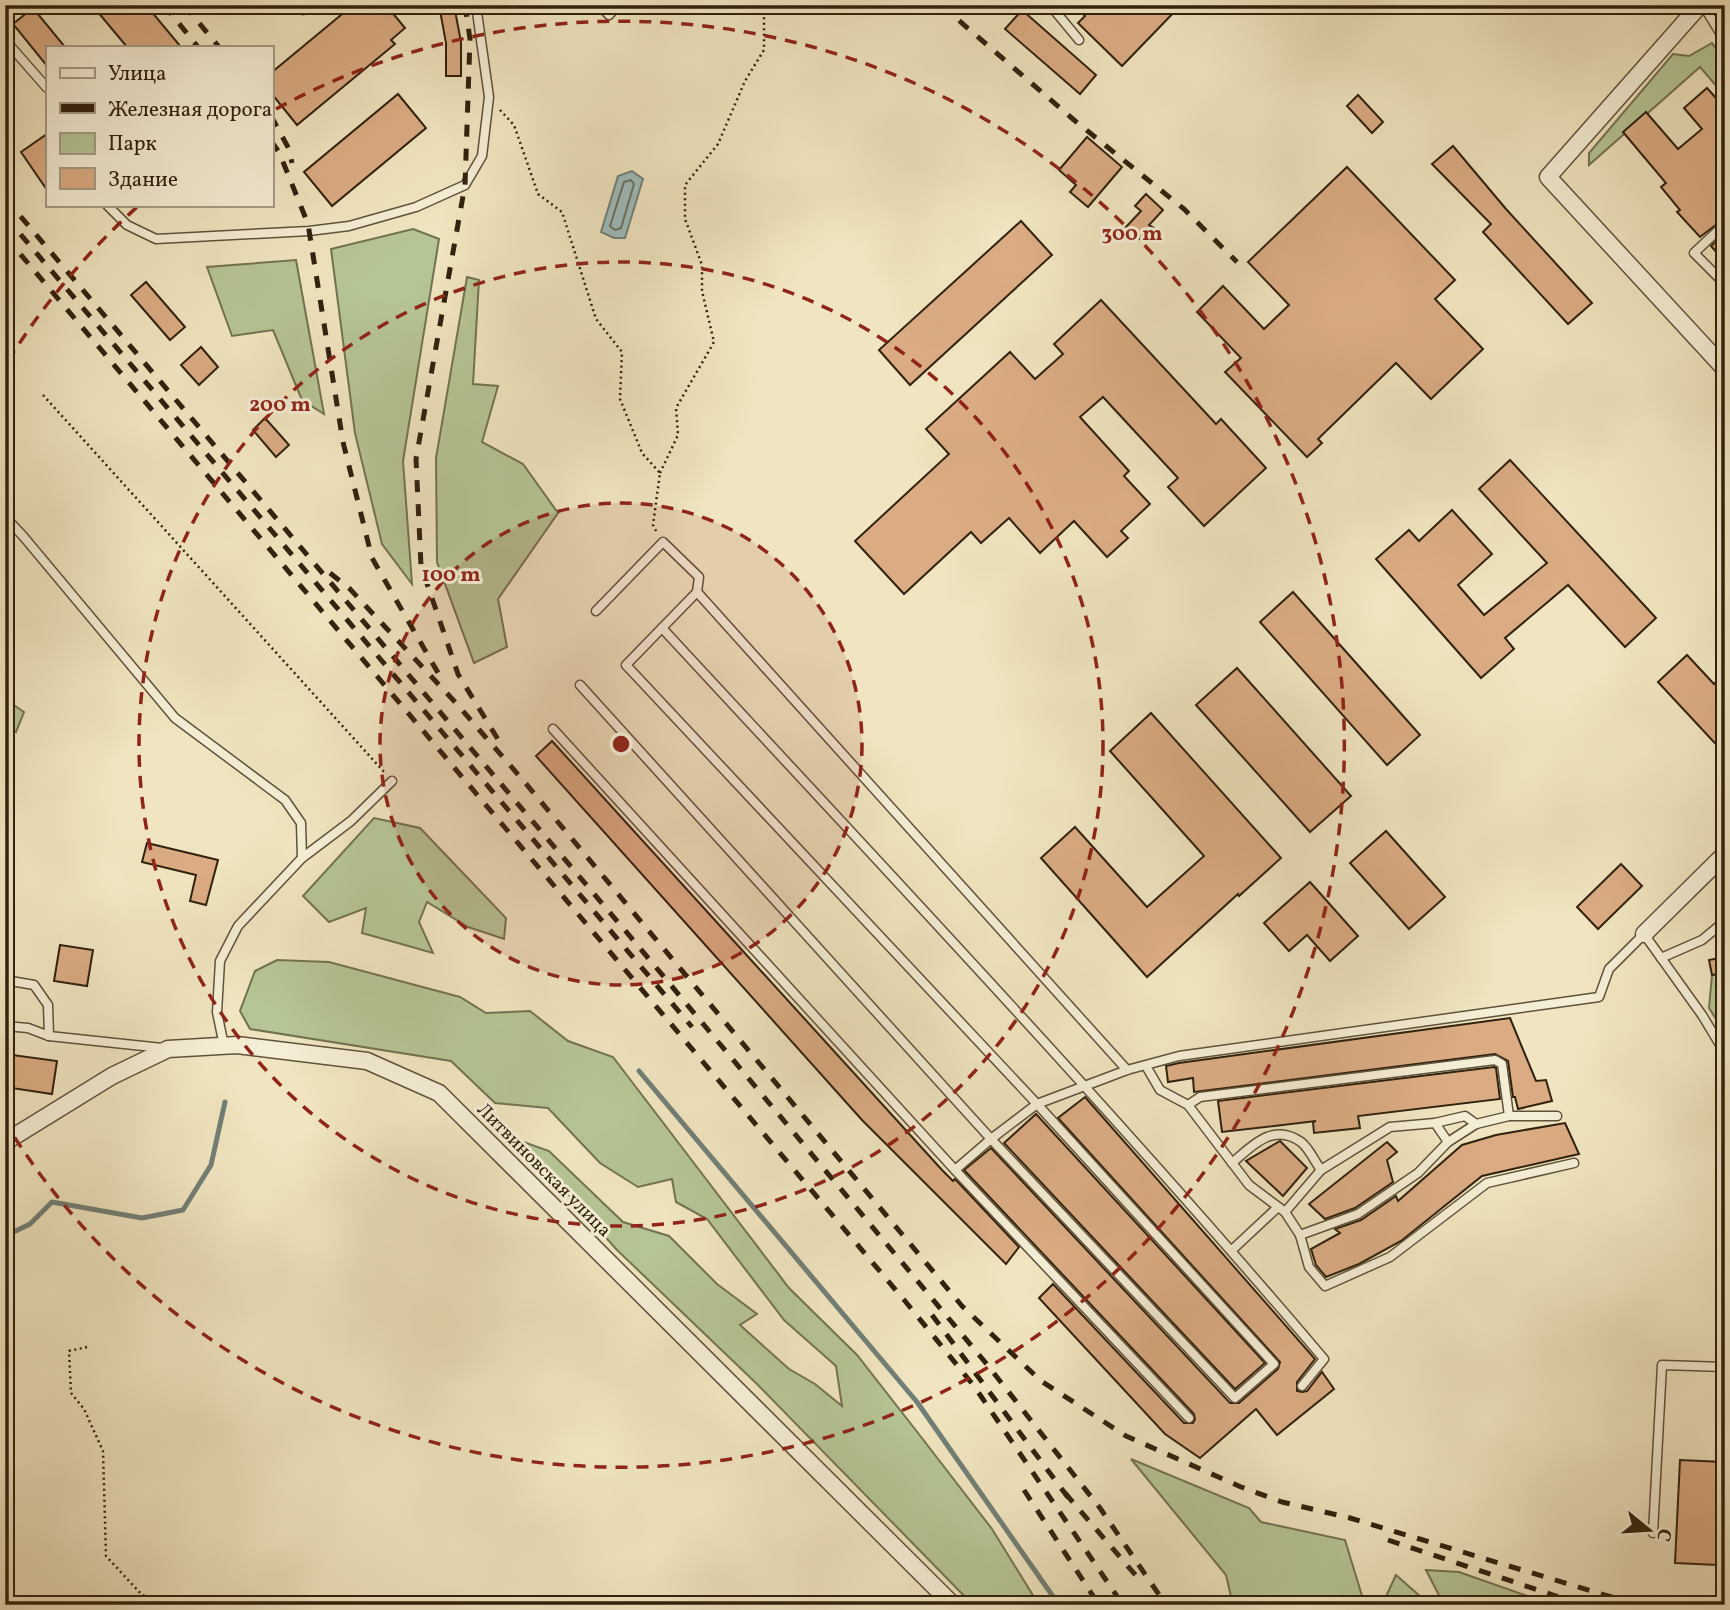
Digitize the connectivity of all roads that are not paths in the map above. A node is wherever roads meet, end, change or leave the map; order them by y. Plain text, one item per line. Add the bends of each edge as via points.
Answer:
1 (300, 5) edge
2 (309, 5) edge
3 (476, 5) edge
4 (599, 5) edge
5 (618, 5) edge
6 (1050, 5) edge
7 (1702, 5) edge
8 (5, 40) edge
9 (1079, 40) dead end
10 (1725, 41) edge
11 (46, 87) edge
12 (108, 206) edge
13 (1725, 224) edge
14 (1725, 284) edge
15 (1725, 369) edge
16 (5, 517) edge
17 (697, 592) junction
18 (596, 611) dead end
19 (662, 628) junction
20 (580, 685) dead end
21 (553, 729) dead end
22 (391, 781) road end
23 (1725, 854) edge
24 (302, 858) junction
25 (1725, 921) edge
26 (1644, 934) junction
27 (1661, 958) junction
28 (5, 980) edge
29 (5, 1026) edge
30 (49, 1036) junction
31 (223, 1046) junction
32 (169, 1049) junction
33 (1725, 1053) edge
34 (1146, 1066) junction
35 (1127, 1070) junction
36 (1085, 1086) junction
37 (1037, 1104) junction
38 (1188, 1105) junction
39 (1509, 1116) junction
40 (1557, 1116) dead end
41 (1435, 1123) junction
42 (1476, 1124) junction
43 (991, 1139) junction
44 (5, 1142) edge
45 (1448, 1142) junction
46 (1231, 1163) junction
47 (1574, 1163) dead end
48 (955, 1170) junction
49 (1321, 1170) junction
50 (1282, 1210) junction
51 (1300, 1235) junction
52 (1232, 1250) junction
53 (1725, 1367) edge
54 (1301, 1386) dead end
55 (1189, 1418) dead end
56 (1653, 1533) dead end
57 (953, 1605) edge

1 - 2 lane via 303,10
3 - 12 lane via 489,97 482,156 465,185 416,207 349,226 309,231 156,239 127,225
4 - 5 lane via 608,15
6 - 9 lane
7 - 10 lane
7 - 15 street via 1548,177
8 - 11 lane
13 - 14 lane via 1694,253
16 - 24 lane via 175,719 285,800 301,823
17 - 18 lane via 699,577 663,542
17 - 19 lane
17 - 35 lane
19 - 36 lane
19 - 37 lane via 626,665
20 - 43 lane
21 - 48 lane
22 - 24 lane via 351,821
23 - 26 street
24 - 31 lane via 238,926 220,961 217,1012
25 - 27 lane via 1702,940
26 - 27 lane
26 - 34 lane via 1609,969 1599,997 1180,1056
27 - 33 lane
28 - 30 lane via 33,985 48,1005
29 - 30 lane
30 - 32 lane
31 - 32 street, Литвиновская улица
31 - 57 street, Литвиновская улица via 367,1061 439,1093
32 - 44 street, Литвиновская улица via 112,1076
34 - 35 lane
34 - 38 lane via 1160,1090
35 - 36 lane
36 - 37 lane
36 - 52 lane
37 - 43 lane
37 - 43 lane via 1274,1364 1234,1398
38 - 39 lane via 1199,1097 1495,1060 1502,1064
38 - 46 lane
39 - 40 lane
39 - 42 lane
41 - 42 lane via 1465,1116
41 - 45 lane
41 - 49 lane via 1390,1127
42 - 45 lane
43 - 48 lane
45 - 51 lane via 1418,1173 1358,1214
46 - 49 lane via 1263,1137 1283,1134 1302,1143
46 - 50 lane via 1249,1185
47 - 51 lane via 1487,1183 1390,1257 1325,1286 1309,1267
48 - 55 lane
49 - 50 lane
50 - 51 lane
50 - 52 lane
52 - 54 lane via 1324,1359
53 - 56 lane via 1662,1365

